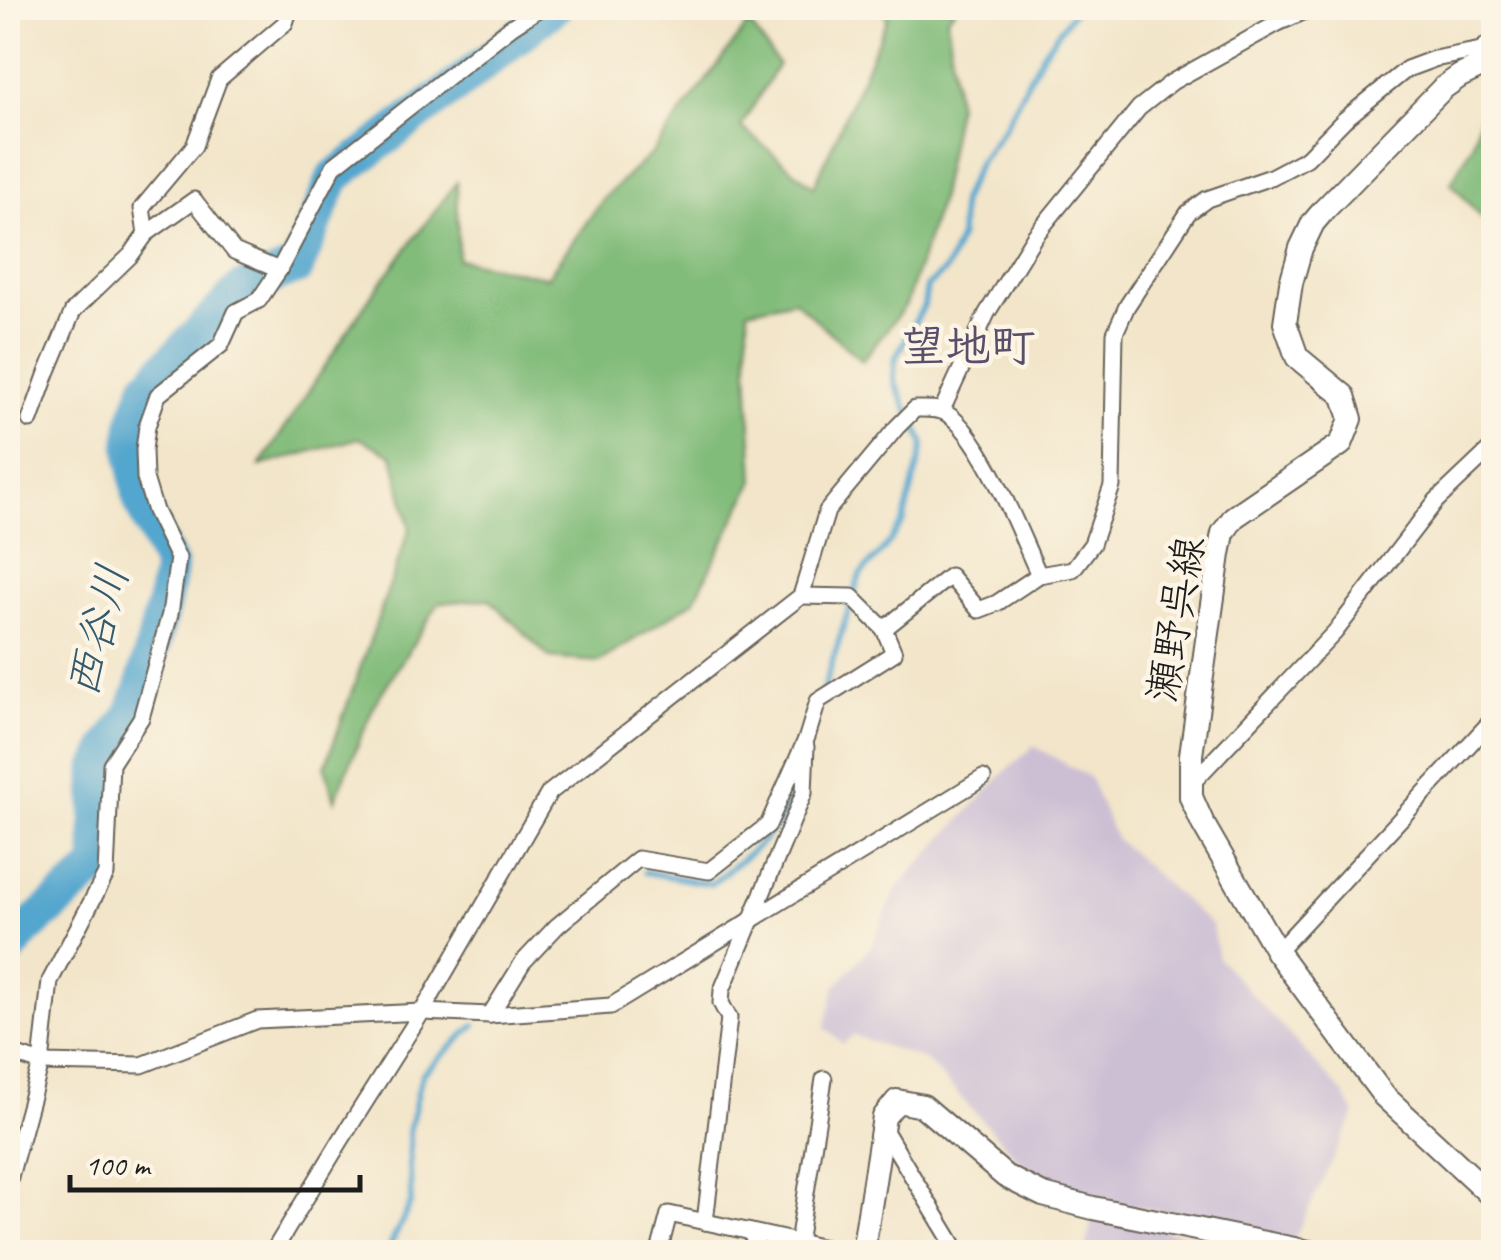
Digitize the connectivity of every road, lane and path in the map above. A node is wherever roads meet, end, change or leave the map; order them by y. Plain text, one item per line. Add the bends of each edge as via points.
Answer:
1 (290, 8) edge
2 (540, 8) edge
3 (1312, 8) edge
4 (1494, 38) edge
5 (1494, 60) edge
6 (146, 234) junction
7 (279, 270) junction
8 (942, 410) junction
9 (30, 420) dead end
10 (1494, 446) edge
11 (1039, 575) junction
12 (800, 596) junction
13 (884, 629) junction
14 (1494, 718) edge
15 (807, 737) junction
16 (982, 778) dead end
17 (1191, 784) junction
18 (749, 922) junction
19 (1277, 952) junction
20 (422, 1012) junction
21 (490, 1015) junction
22 (8, 1052) edge
23 (42, 1063) junction
24 (824, 1079) dead end
25 (882, 1126) junction
26 (8, 1184) edge
27 (1494, 1198) edge
28 (705, 1222) junction
29 (751, 1232) junction
30 (798, 1242) junction
31 (273, 1252) edge
32 (659, 1252) edge
33 (758, 1252) edge
34 (843, 1252) edge
35 (863, 1252) edge
36 (958, 1252) edge
37 (1309, 1252) edge

1 - 6 street via 285,24 219,79 194,146 142,208
2 - 7 street via 334,166
3 - 8 street via 1172,82 1139,108 1034,238 987,313
4 - 11 street via 1481,50 1407,68 1307,158 1188,213 1115,333 1112,486 1092,544 1073,569
5 - 17 main road, 瀬野呉線 via 1443,88 1306,234 1285,324 1297,357 1344,396 1350,419 1341,444 1234,516 1224,533
6 - 7 street via 194,200 234,251
6 - 9 street via 73,310
7 - 23 street via 259,300 236,312 221,345 158,395 147,426 145,478 178,558 170,614 141,718 110,764 106,874 50,982
8 - 11 street via 989,468
8 - 12 street via 915,408 826,511
10 - 17 street via 1436,502 1334,632
11 - 13 street via 979,610 950,576
12 - 13 street via 852,597
12 - 20 street via 550,793
13 - 15 street via 894,652 818,701
14 - 19 street
15 - 18 street via 804,792
15 - 21 street via 768,825 709,870 638,859 523,962
16 - 18 street
17 - 19 main road, 瀬野呉線 via 1203,824
18 - 21 street via 610,1006
18 - 28 street via 722,990 729,1018
19 - 27 main road, 瀬野呉線 via 1384,1096
20 - 21 street
20 - 23 street via 258,1020 142,1065
20 - 31 street
22 - 23 street
23 - 26 street
24 - 30 street
25 - 35 main road
25 - 36 street
25 - 37 main road via 897,1101 922,1106 1005,1176 1043,1196
28 - 29 street
28 - 32 street via 669,1214
29 - 30 street
29 - 33 street
30 - 34 street

